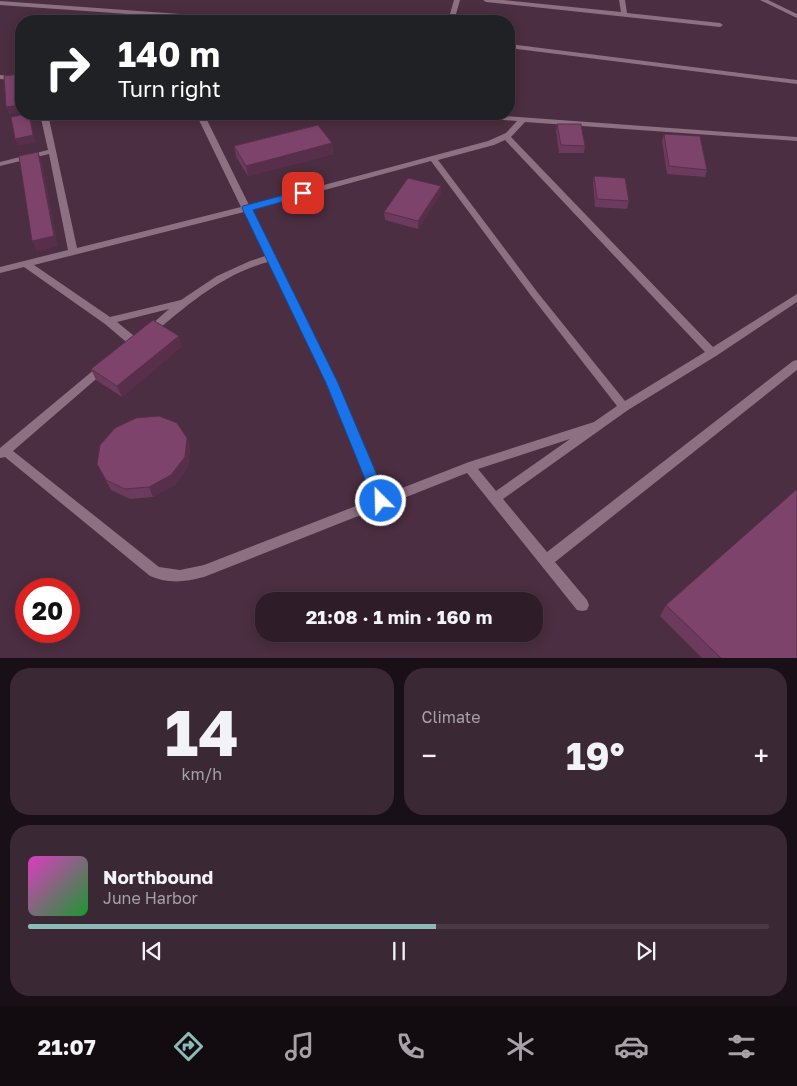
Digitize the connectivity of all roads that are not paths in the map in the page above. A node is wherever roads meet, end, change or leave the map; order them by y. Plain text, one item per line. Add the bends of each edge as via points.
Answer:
1 (457, 0) edge
2 (486, 0) edge
3 (622, 0) edge
4 (763, 0) edge
5 (0, 3) edge
6 (167, 14) joint
7 (179, 15) edge
8 (453, 15) edge
9 (624, 15) junction
10 (797, 16) edge
11 (720, 25) dead end
12 (515, 47) edge
13 (0, 78) edge
14 (15, 79) edge
15 (797, 82) edge
16 (515, 119) edge
17 (45, 120) edge
18 (203, 120) edge
19 (522, 120) junction
20 (507, 137) junction
21 (797, 140) edge
22 (52, 151) junction
23 (433, 158) junction
24 (0, 164) edge
25 (247, 208) junction
26 (73, 250) junction
27 (270, 258) junction
28 (25, 263) junction
29 (0, 270) edge
30 (797, 296) edge
31 (184, 302) junction
32 (108, 321) junction
33 (712, 353) junction
34 (113, 361) edge
35 (797, 364) edge
36 (624, 407) junction
37 (596, 426) junction
38 (2, 453) edge
39 (469, 467) junction
40 (495, 498) junction
41 (381, 501) junction
42 (547, 560) junction
43 (582, 605) dead end

1 - 8 lane
2 - 9 lane
3 - 9 lane
4 - 10 lane
5 - 6 lane
6 - 7 lane
9 - 11 lane
12 - 15 lane
13 - 14 lane
16 - 19 lane
17 - 22 lane
18 - 25 lane
19 - 20 lane
19 - 21 lane
20 - 23 lane
20 - 33 lane
22 - 24 lane
22 - 26 lane
23 - 25 lane
23 - 36 lane
25 - 26 lane
25 - 27 lane
26 - 28 lane
27 - 31 lane via 236,269
27 - 41 lane via 332,383
28 - 29 lane
28 - 32 lane
30 - 33 lane
31 - 32 lane
31 - 32 lane via 131,346
33 - 36 lane
34 - 38 lane
35 - 42 lane
36 - 37 lane
37 - 39 lane
37 - 40 lane
38 - 41 lane via 155,572 168,578 204,571
39 - 40 lane
39 - 41 lane
40 - 42 lane
42 - 43 lane

